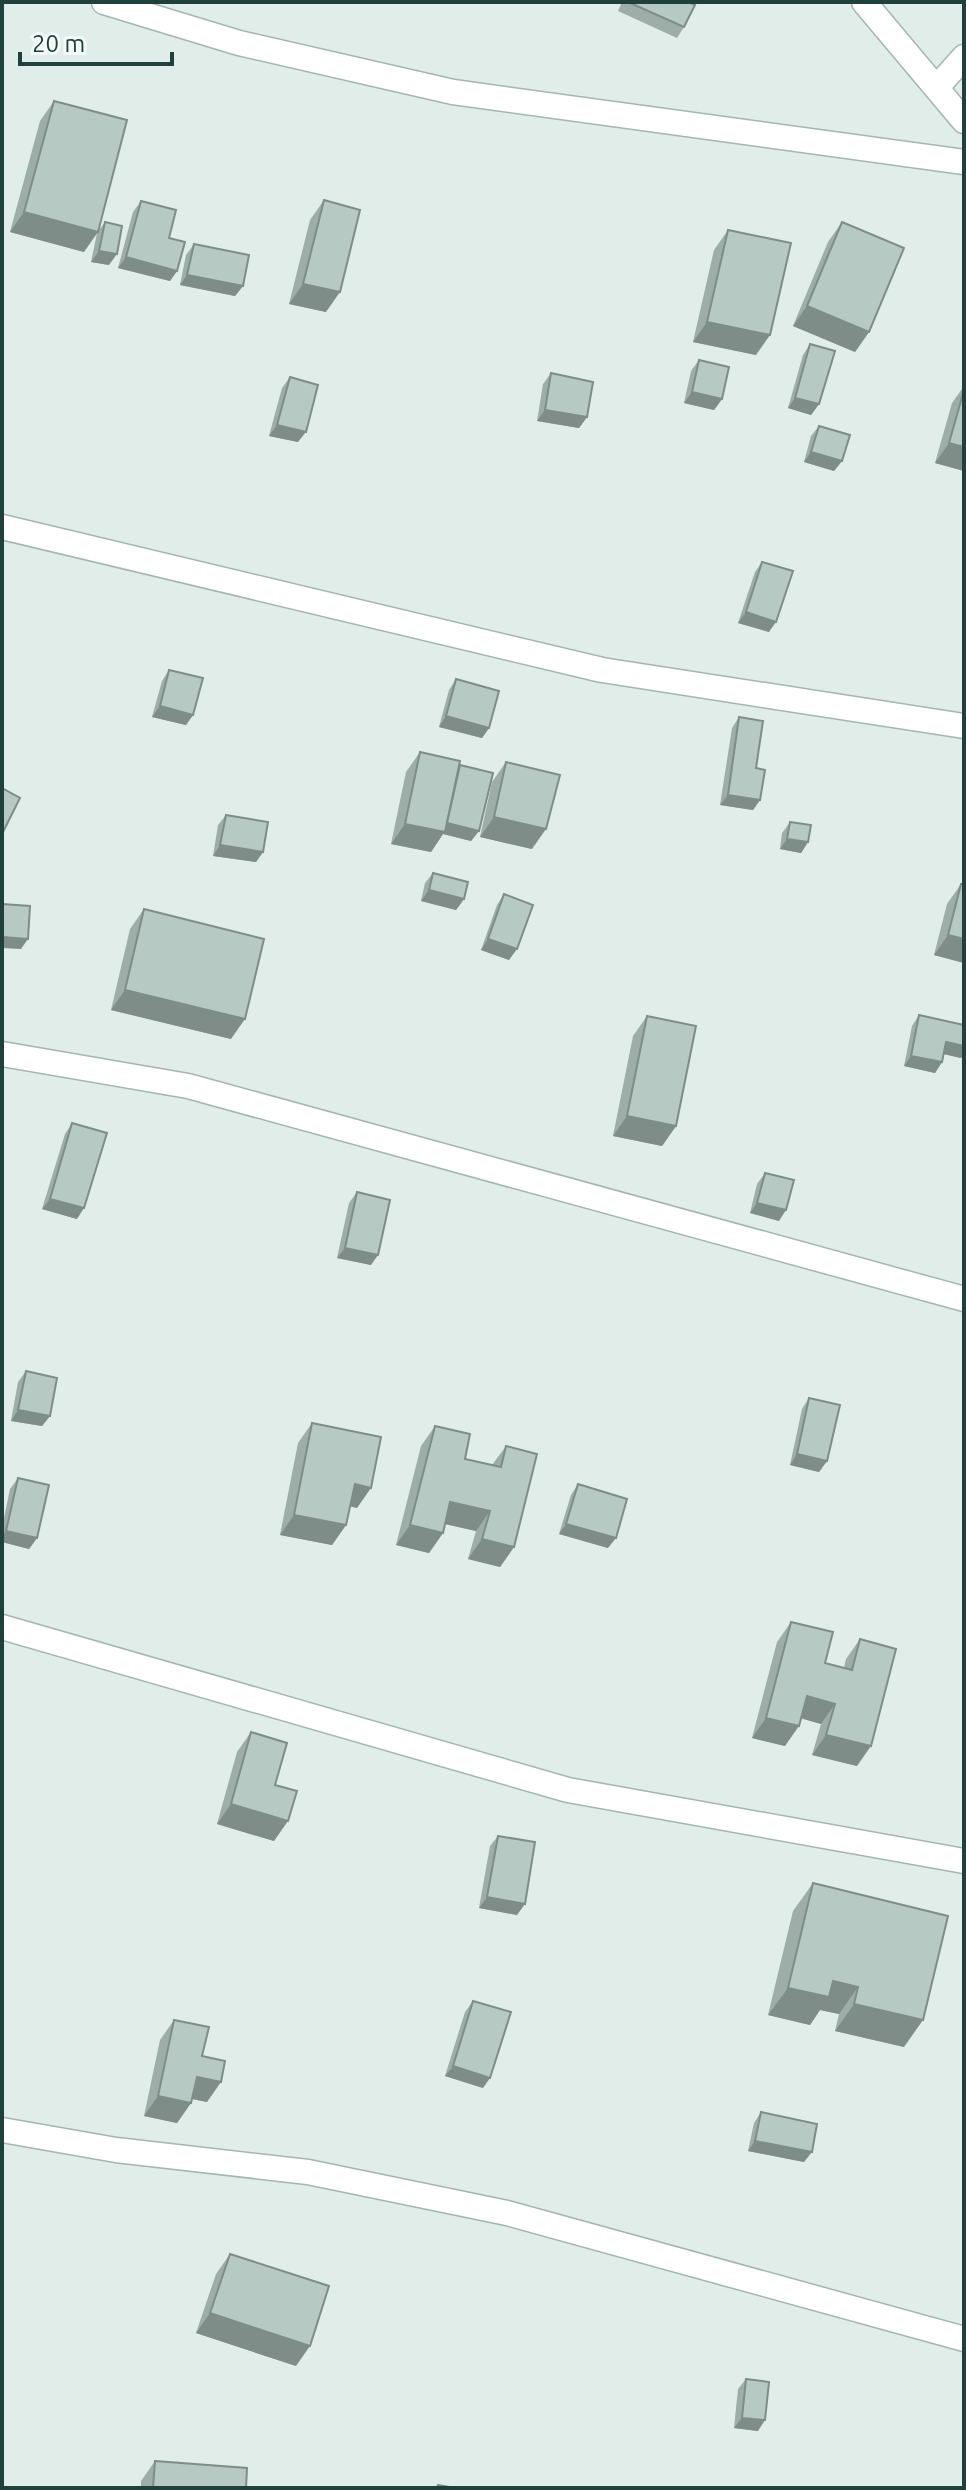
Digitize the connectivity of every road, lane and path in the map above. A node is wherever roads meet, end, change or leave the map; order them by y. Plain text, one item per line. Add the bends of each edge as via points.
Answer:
1 (104, 2) edge
2 (864, 2) edge
3 (964, 57) edge
4 (937, 87) junction
5 (964, 121) edge
6 (964, 162) edge
7 (2, 527) edge
8 (964, 726) edge
9 (2, 1054) edge
10 (964, 1299) edge
11 (2, 1627) edge
12 (964, 1861) edge
13 (2, 2130) edge
14 (964, 2339) edge

1 - 6 street via 239,43 453,92
2 - 4 street
3 - 4 street
4 - 5 street
7 - 8 street via 602,670
9 - 10 street via 188,1086
11 - 12 street via 568,1790
13 - 14 street via 116,2150 308,2172 507,2213

